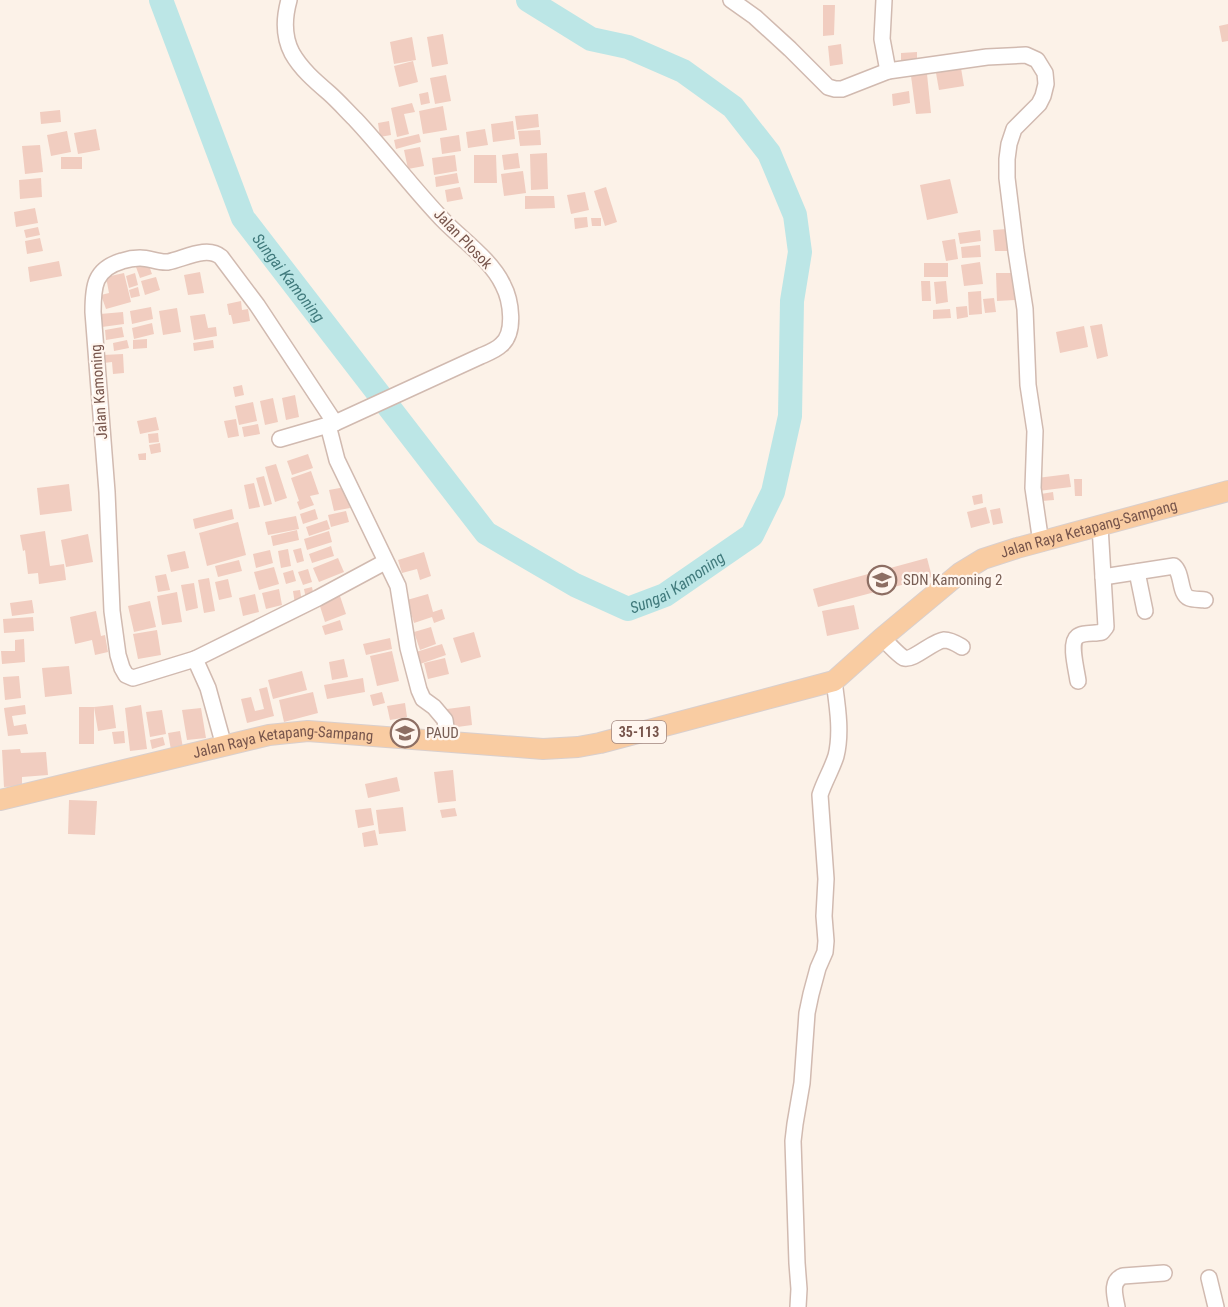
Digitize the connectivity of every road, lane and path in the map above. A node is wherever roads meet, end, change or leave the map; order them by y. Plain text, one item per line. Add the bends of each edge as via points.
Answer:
1 (289, 0) edge
2 (731, 0) edge
3 (884, 0) edge
4 (888, 71) junction
5 (332, 424) junction
6 (280, 439) dead end
7 (1228, 491) edge
8 (1100, 526) junction
9 (1041, 543) junction
10 (385, 562) junction
11 (1137, 572) junction
12 (1103, 577) junction
13 (1205, 600) dead end
14 (1145, 611) dead end
15 (882, 638) junction
16 (962, 647) dead end
17 (195, 659) junction
18 (834, 681) junction
19 (1078, 681) dead end
20 (448, 743) junction
21 (224, 746) junction
22 (0, 800) edge
23 (1164, 1273) dead end
24 (1209, 1278) dead end
25 (798, 1307) edge
26 (1117, 1307) edge
27 (1216, 1307) edge

1 - 5 street, Jalan Plosok via 285,33 297,61 354,118 442,219 490,265 509,299 510,326 502,345
2 - 4 street via 755,17 828,87 842,88
3 - 4 street via 882,39
4 - 9 street via 1020,55 1037,60 1045,73 1043,96 1014,129 1007,159 1025,309 1028,385 1035,431 1033,488
5 - 6 street, Jalan Plosok
5 - 10 street via 337,460
5 - 17 street, Jalan Kamoning via 257,305 217,253 161,262 135,258 113,264 100,273 93,312 118,655 126,675 133,678
7 - 8 main road, Jalan Raya Ketapang-Sampang / 35-113
8 - 9 main road, Jalan Raya Ketapang-Sampang / 35-113
8 - 12 street
9 - 15 main road, Jalan Raya Ketapang-Sampang / 35-113 via 982,559
10 - 17 street
10 - 20 street via 400,594 419,690 445,720
11 - 12 street
11 - 13 street via 1177,567 1186,596
11 - 14 street
12 - 19 street via 1106,627 1102,632 1076,637 1073,648
15 - 16 street via 904,658 945,640
15 - 18 main road, Jalan Raya Ketapang-Sampang / 35-113
17 - 21 street
18 - 20 main road, Jalan Raya Ketapang-Sampang / 35-113 via 578,747 543,749
18 - 25 street via 838,747 820,795 826,942 807,1013 794,1141
20 - 21 main road, Jalan Raya Ketapang-Sampang / 35-113 via 308,731
21 - 22 main road, Jalan Raya Ketapang-Sampang / 35-113
23 - 26 street via 1118,1278 1114,1287
24 - 27 street

